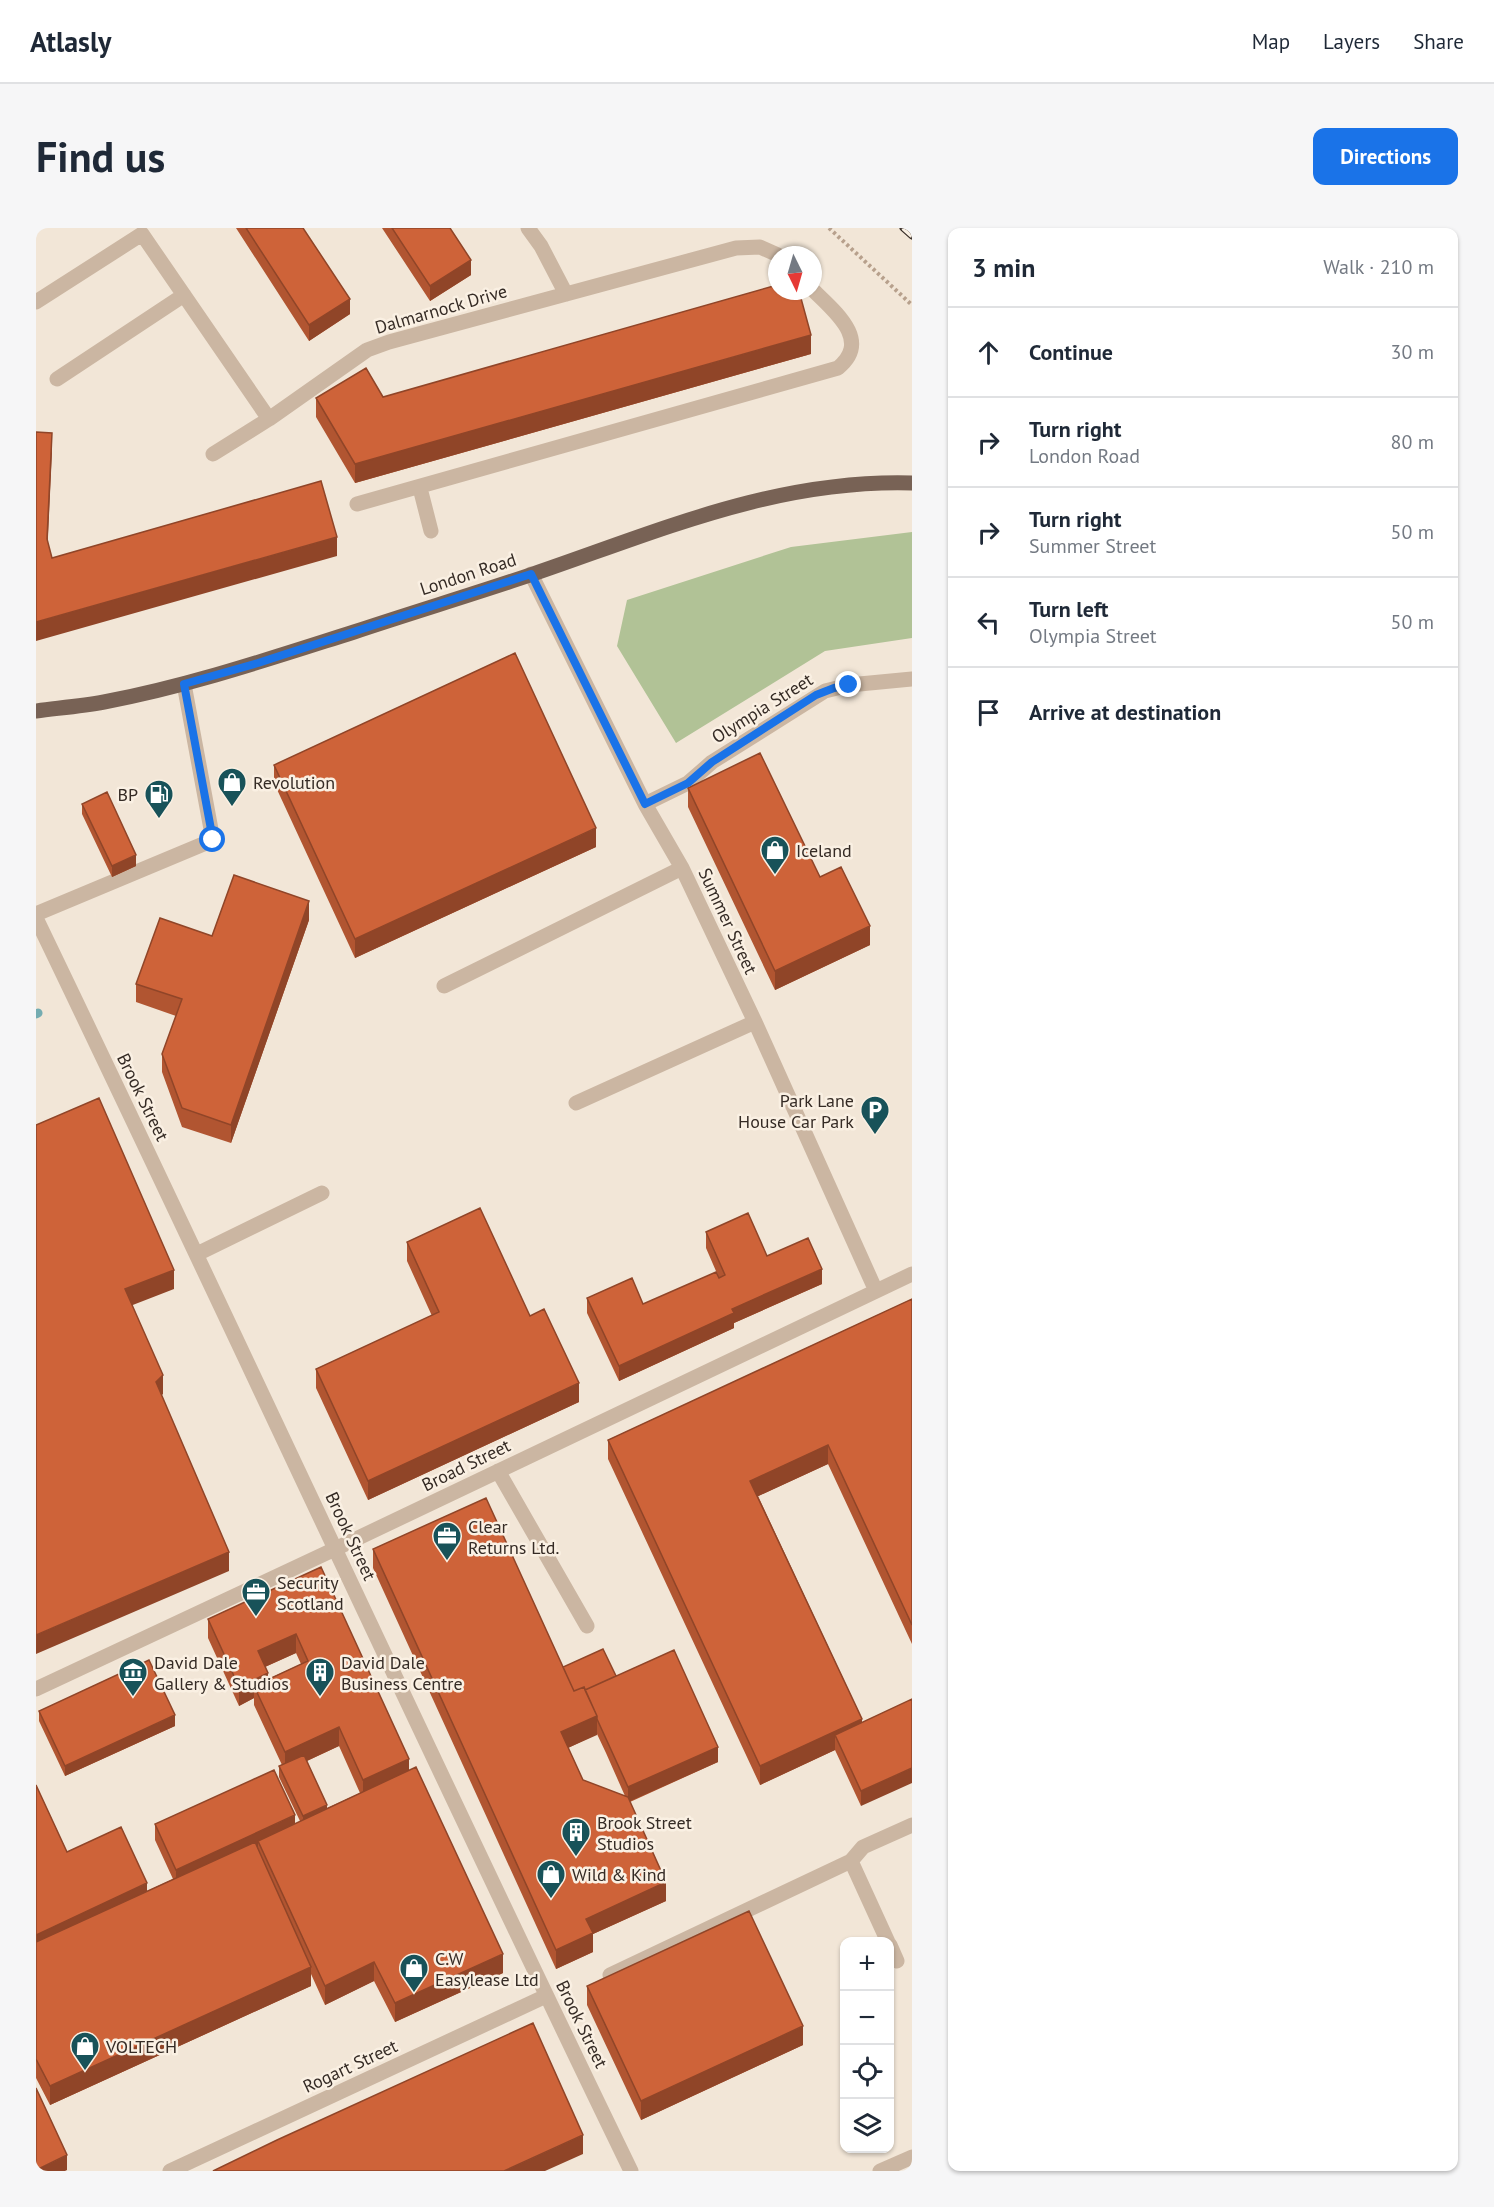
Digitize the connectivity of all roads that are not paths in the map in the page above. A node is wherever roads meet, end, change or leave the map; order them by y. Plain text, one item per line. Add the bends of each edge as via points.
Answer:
1 (528, 228) edge
2 (768, 251) edge
3 (566, 294) junction
4 (184, 295) junction
5 (822, 299) edge
6 (36, 302) edge
7 (57, 379) dead end
8 (269, 419) junction
9 (213, 454) dead end
10 (912, 483) edge
11 (420, 488) junction
12 (357, 504) dead end
13 (431, 531) dead end
14 (531, 574) junction
15 (912, 679) edge
16 (184, 684) junction
17 (36, 711) edge
18 (645, 804) junction
19 (682, 868) junction
20 (36, 916) edge
21 (43, 950) edge
22 (444, 986) dead end
23 (755, 1022) junction
24 (576, 1102) dead end
25 (322, 1193) dead end
26 (197, 1254) junction
27 (912, 1274) edge
28 (876, 1291) junction
29 (498, 1471) junction
30 (335, 1549) junction
31 (587, 1626) dead end
32 (36, 1689) edge
33 (912, 1825) edge
34 (851, 1861) junction
35 (886, 1937) edge
36 (894, 1954) edge
37 (897, 1961) dead end
38 (603, 1979) edge
39 (546, 1996) junction
40 (912, 2157) edge
41 (170, 2171) edge
42 (631, 2171) edge
43 (880, 2171) edge

1 - 3 street
2 - 3 street, Dalmarnock Drive via 736,248
3 - 8 street, Dalmarnock Drive via 367,350
4 - 6 street via 142,234
4 - 7 street
4 - 8 street
5 - 11 street via 850,332 850,354 838,368
8 - 9 street, Dalmarnock Drive
10 - 14 main road, London Road via 823,486 761,499 695,517
11 - 12 street
11 - 13 street
14 - 16 main road, London Road
14 - 18 street, Summer Street
15 - 18 street, Olympia Street via 825,691 712,762 688,783
16 - 17 main road, London Road via 103,702
16 - 20 street via 213,840
18 - 19 street, Summer Street
19 - 22 street
19 - 23 street, Summer Street
20 - 21 street, Brook Street
21 - 26 street, Brook Street
23 - 24 street
23 - 28 street, Summer Street
25 - 26 street
26 - 30 street, Brook Street
27 - 28 street, Broad Street
28 - 29 street, Broad Street
29 - 30 street, Broad Street
29 - 31 street
30 - 32 street, Broad Street
30 - 39 street, Brook Street
33 - 34 street via 863,1847
34 - 35 street
34 - 38 street
36 - 37 street
39 - 41 street, Rogart Street
39 - 42 street, Brook Street
40 - 43 street

